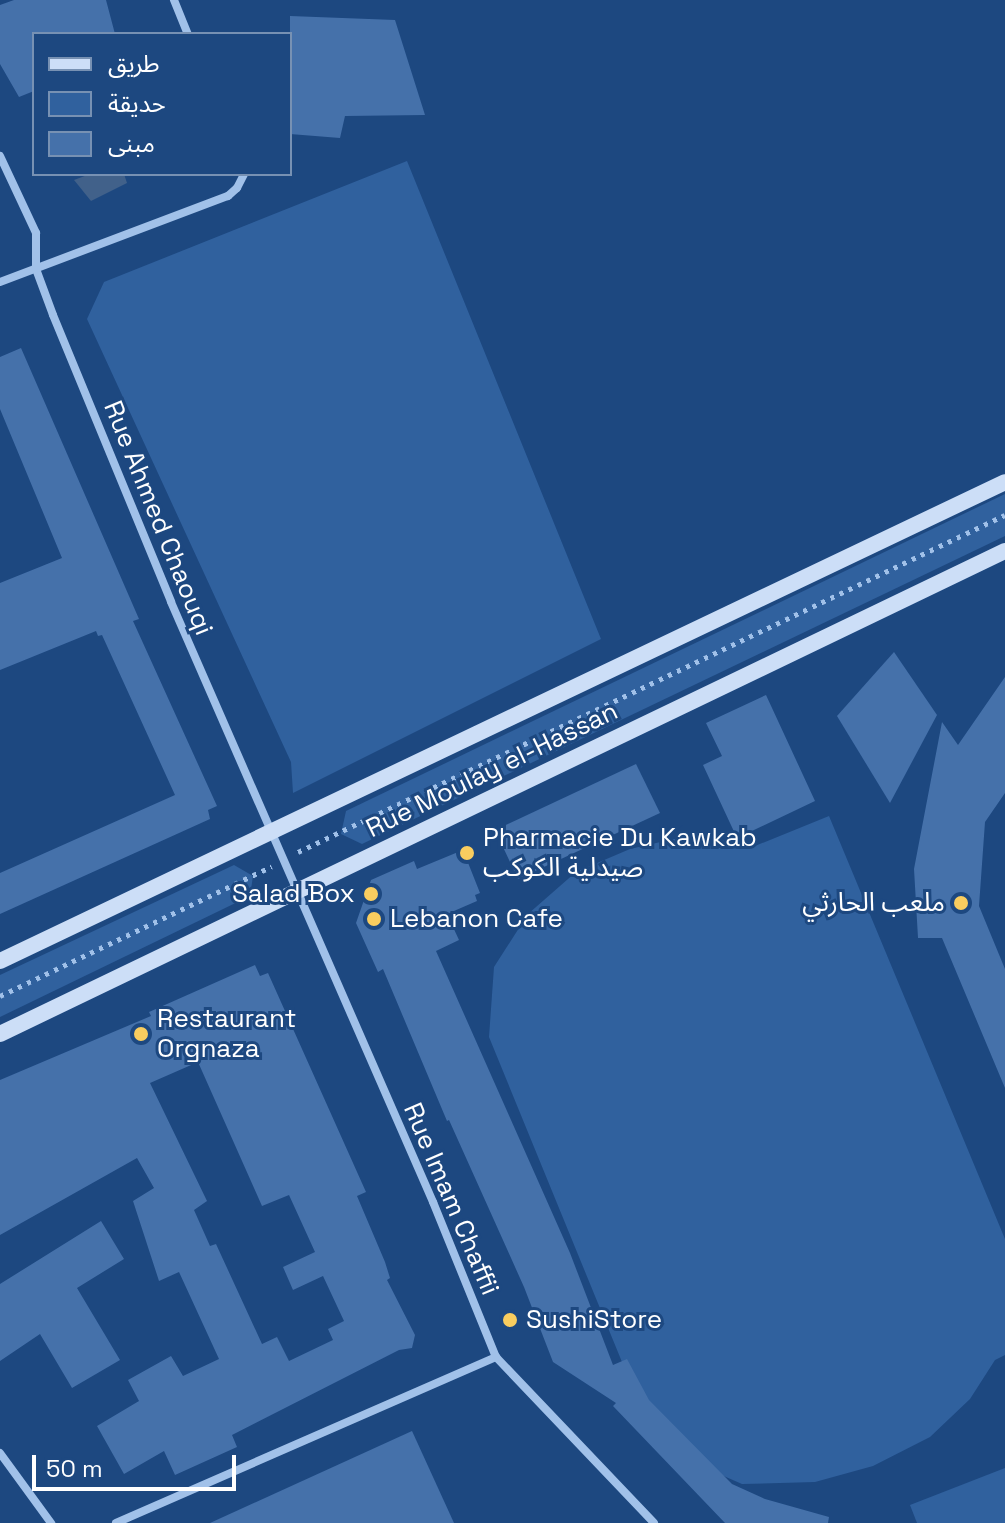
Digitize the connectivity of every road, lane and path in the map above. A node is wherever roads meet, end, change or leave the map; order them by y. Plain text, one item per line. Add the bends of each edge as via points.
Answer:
1 (174, 0) edge
2 (187, 32) edge
3 (0, 156) edge
4 (243, 176) edge
5 (36, 269) junction
6 (0, 282) edge
7 (1005, 482) edge
8 (1005, 515) edge
9 (1005, 551) edge
10 (271, 832) junction
11 (320, 842) dead end
12 (244, 881) dead end
13 (297, 890) junction
14 (0, 961) edge
15 (0, 996) edge
16 (0, 1034) edge
17 (496, 1357) junction
18 (0, 1453) edge
19 (51, 1523) edge
20 (116, 1523) edge
21 (654, 1523) edge

1 - 2 street
3 - 5 street, Rue Ahmed Chaouqi via 36,233
4 - 5 street via 228,196
5 - 6 street
5 - 10 street, Rue Ahmed Chaouqi
7 - 10 street, Rue Moulay el-Hassan
8 - 11 path
9 - 13 street, Rue Moulay el-Hassan
10 - 13 street, Rue Ahmed Chaouqi
10 - 14 street, Rue Moulay el-Hassan
12 - 15 path
13 - 16 street, Rue Moulay el-Hassan
13 - 17 street, Rue Imam Chaffii
17 - 20 street
17 - 21 street, Rue Imam Chaffii
18 - 19 street

